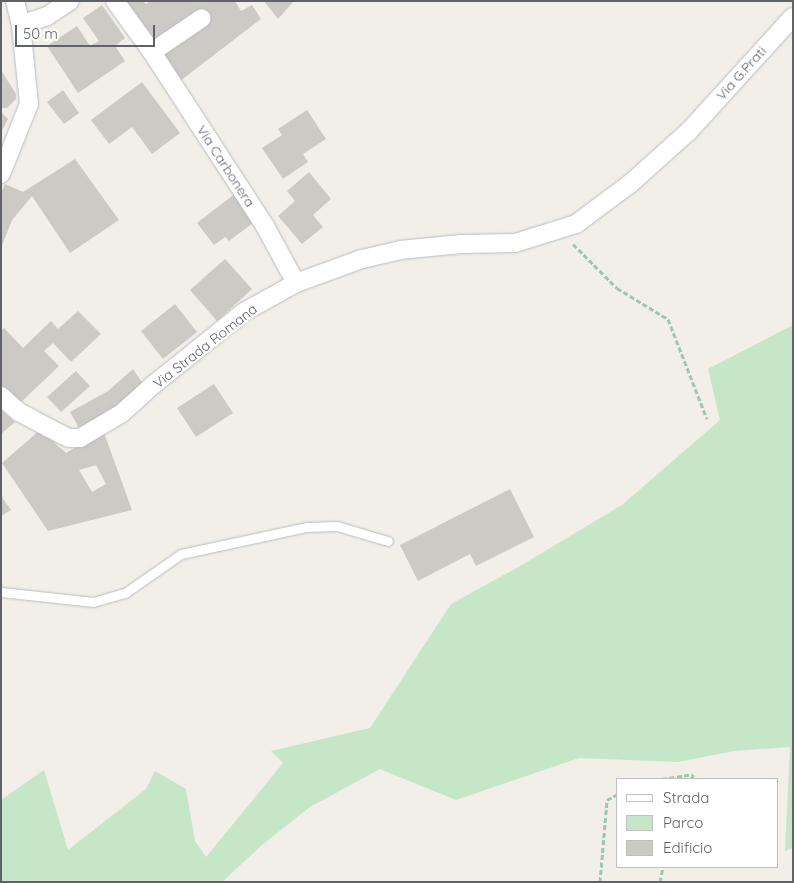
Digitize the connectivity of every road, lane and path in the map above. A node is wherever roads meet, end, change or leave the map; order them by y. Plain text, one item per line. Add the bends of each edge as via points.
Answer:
1 (16, 1) edge
2 (70, 1) edge
3 (115, 1) edge
4 (793, 17) edge
5 (202, 18) dead end
6 (21, 25) junction
7 (152, 52) junction
8 (690, 130) joint
9 (1, 174) edge
10 (554, 231) junction
11 (296, 284) junction
12 (1, 396) edge
13 (707, 419) dead end
14 (388, 541) dead end
15 (1, 592) edge
16 (668, 778) edge
17 (692, 778) edge
18 (616, 795) edge
19 (662, 868) edge
20 (600, 882) edge
21 (660, 882) edge

1 - 6 street
2 - 6 street via 47,16
3 - 7 street, Via Carbonera
4 - 8 street, Via G.Prati
5 - 7 street
6 - 9 street via 29,104
7 - 11 street, Via Carbonera via 265,226
8 - 10 street, Via Strada Romana via 632,184 576,224
10 - 11 street, Via Strada Romana via 515,243 400,250 362,259
10 - 13 path via 579,248 617,288 668,320
11 - 12 street, Via Strada Romana via 244,312 122,413 80,438 69,438 19,412
14 - 15 lane via 337,526 307,527 181,554 126,594 93,602
16 - 17 path via 693,774
18 - 20 path via 607,800
19 - 21 path

